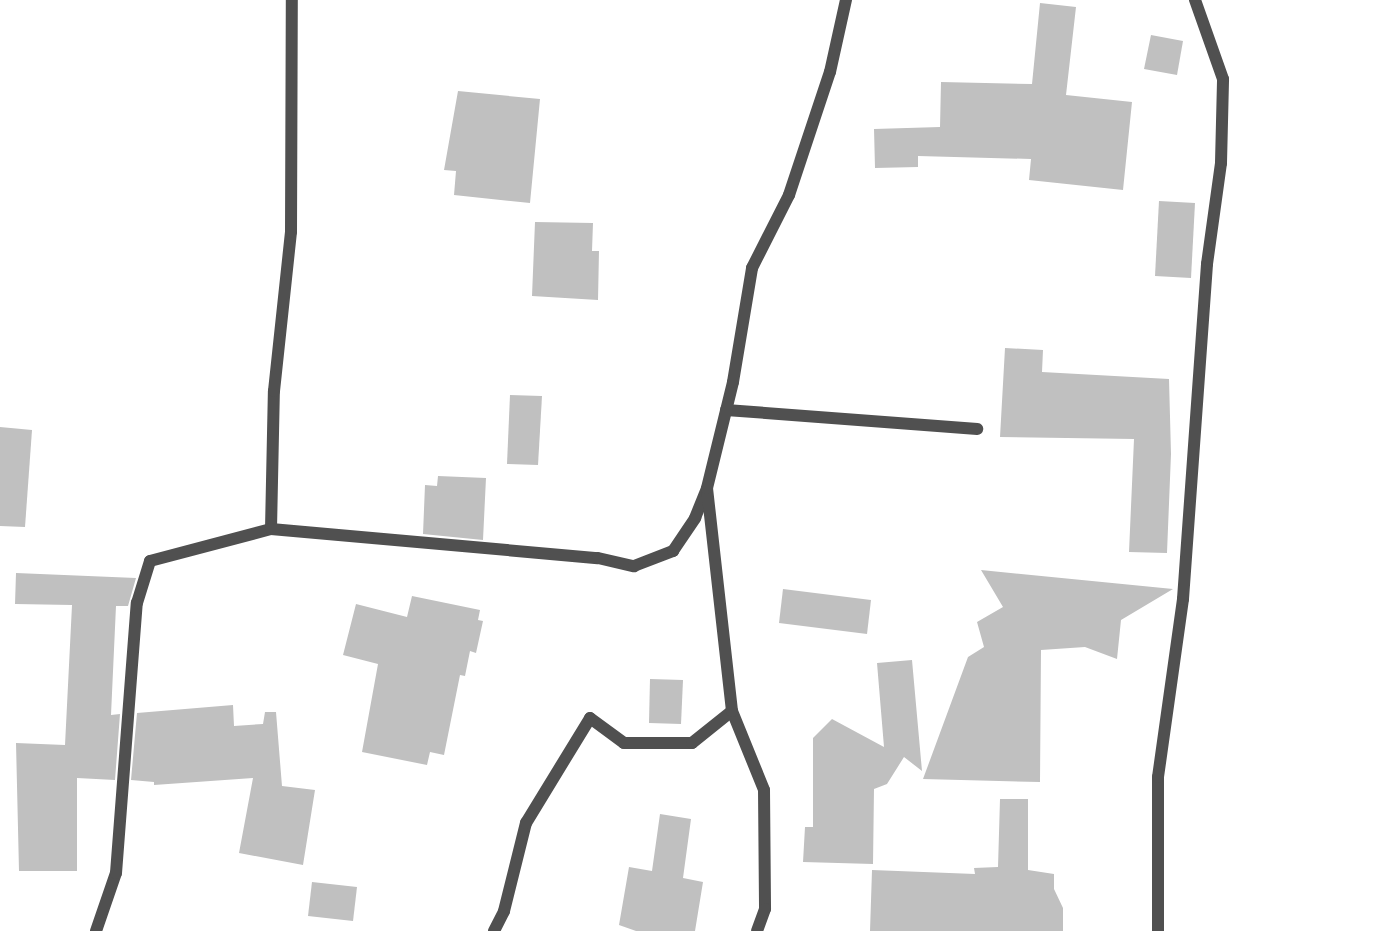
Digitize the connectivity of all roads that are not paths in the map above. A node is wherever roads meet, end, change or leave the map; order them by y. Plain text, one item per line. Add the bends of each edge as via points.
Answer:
1 (292, 0) edge
2 (846, 0) edge
3 (1195, 0) edge
4 (726, 410) junction
5 (977, 429) dead end
6 (707, 488) junction
7 (271, 529) junction
8 (732, 711) junction
9 (96, 931) edge
10 (494, 931) edge
11 (758, 931) edge
12 (1158, 931) edge

1 - 7 street via 291,232 274,391
2 - 4 street via 830,72 789,195 752,267
3 - 12 street via 1223,79 1221,163 1207,264 1183,599 1158,777
4 - 5 street
4 - 6 street
6 - 7 street via 695,518 674,551 634,566 598,558
6 - 8 street
7 - 9 street via 150,561 137,603 116,873
8 - 10 street via 692,743 624,743 590,718 526,823 504,911
8 - 11 street via 764,790 765,909

